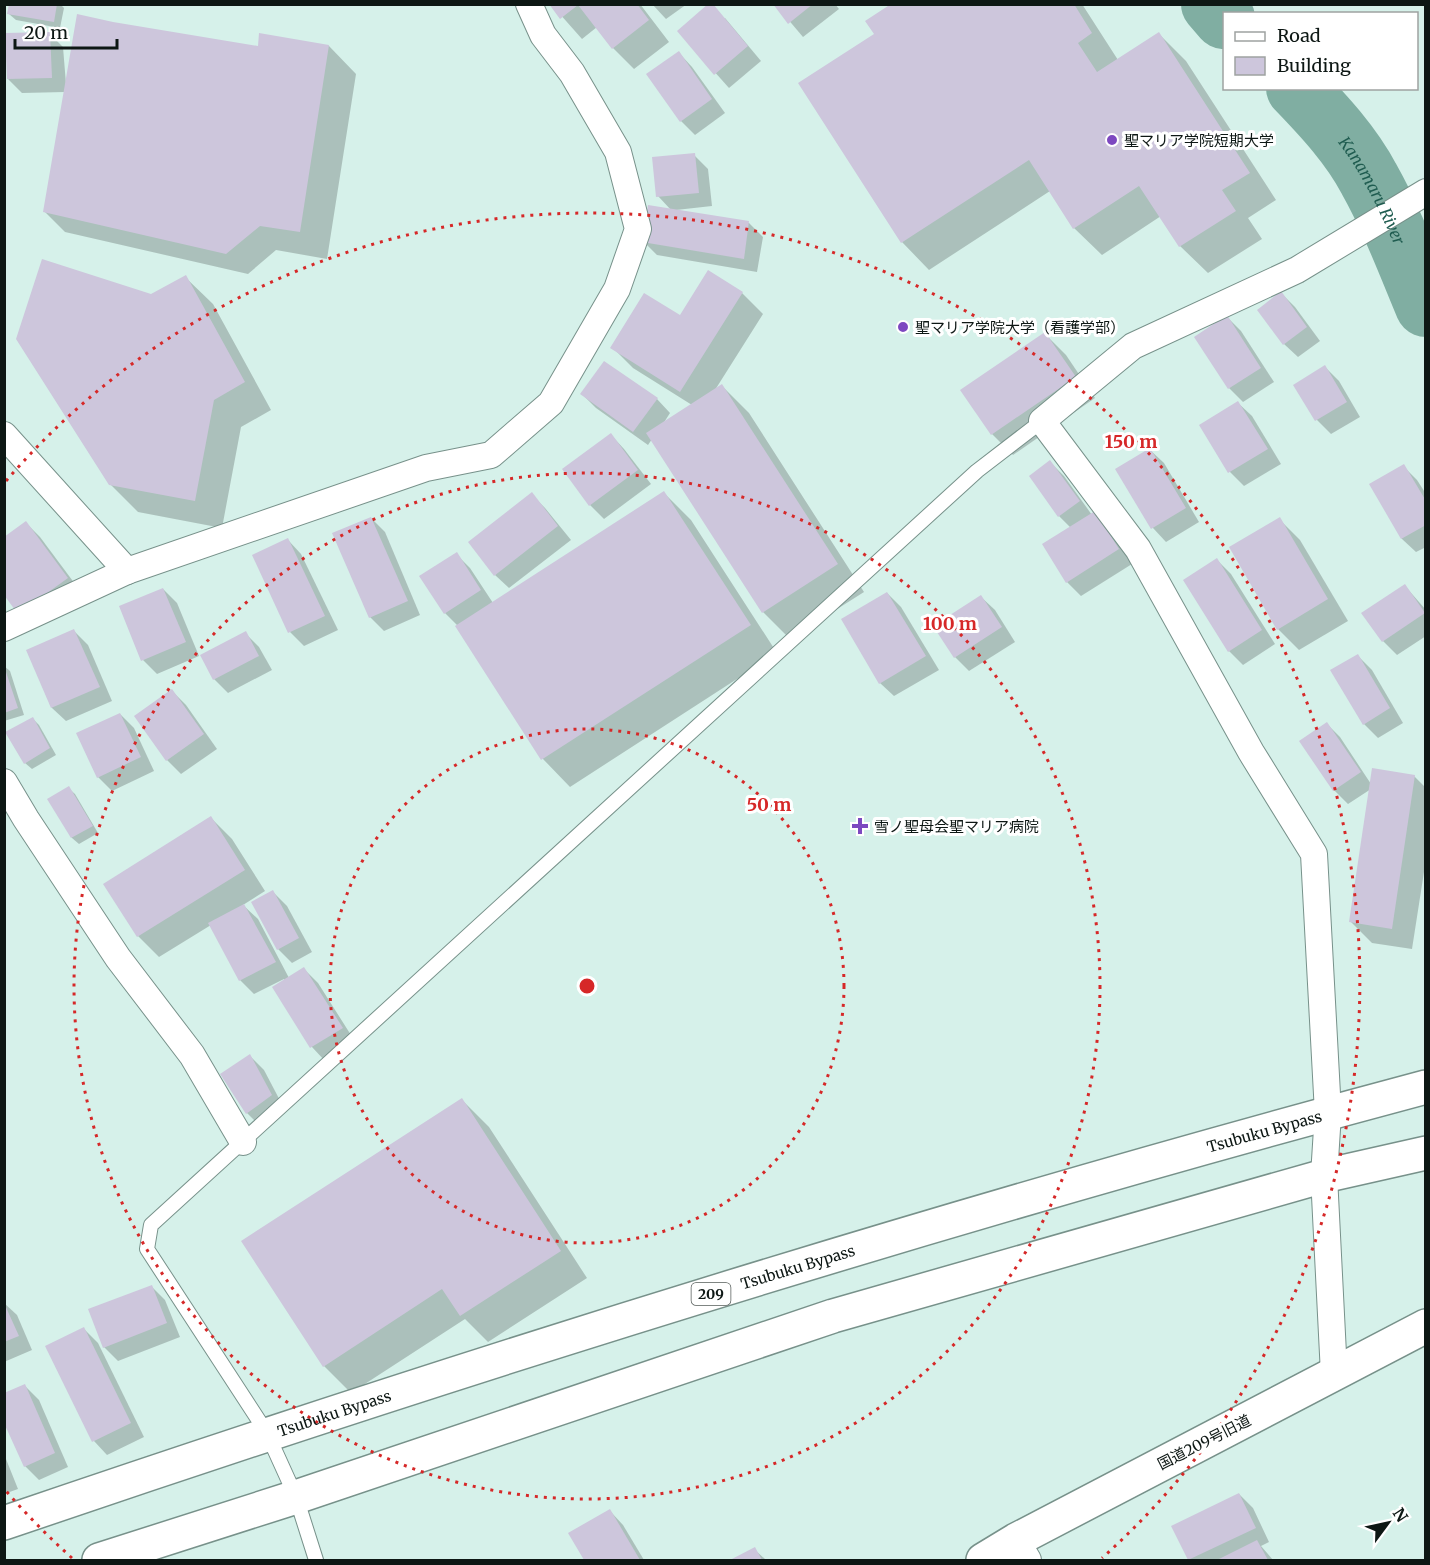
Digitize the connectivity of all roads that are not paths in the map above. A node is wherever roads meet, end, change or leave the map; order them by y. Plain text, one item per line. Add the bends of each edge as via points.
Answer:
1 (529, 4) edge
2 (1425, 192) edge
3 (1042, 422) junction
4 (4, 435) edge
5 (127, 571) junction
6 (4, 628) edge
7 (4, 782) edge
8 (1425, 1087) edge
9 (1328, 1113) junction
10 (243, 1142) junction
11 (1425, 1152) edge
12 (1324, 1176) junction
13 (1425, 1326) edge
14 (1334, 1374) junction
15 (267, 1433) junction
16 (296, 1497) junction
17 (4, 1523) edge
18 (1022, 1550) edge
19 (99, 1560) edge
20 (316, 1560) edge
21 (983, 1560) edge

1 - 5 street via 543,35 572,73 618,152 638,229 617,289 551,404 491,455 426,468
2 - 3 street via 1297,270 1133,346
3 - 9 street via 1138,549 1251,752 1314,854
3 - 10 lane via 977,471
4 - 5 street
5 - 6 street
7 - 10 street via 118,958 192,1056
8 - 9 main road, Tsubuku Bypass / 209
9 - 12 street
9 - 15 main road, Tsubuku Bypass / 209 via 833,1255
10 - 15 lane via 151,1225 147,1249
11 - 12 main road
12 - 14 street
12 - 16 main road via 832,1316
13 - 14 main road, 国道209号旧道
14 - 18 main road, 国道209号旧道
15 - 16 lane
15 - 17 main road, Tsubuku Bypass / 209
16 - 19 main road
16 - 20 lane
18 - 21 main road, 国道209号旧道

